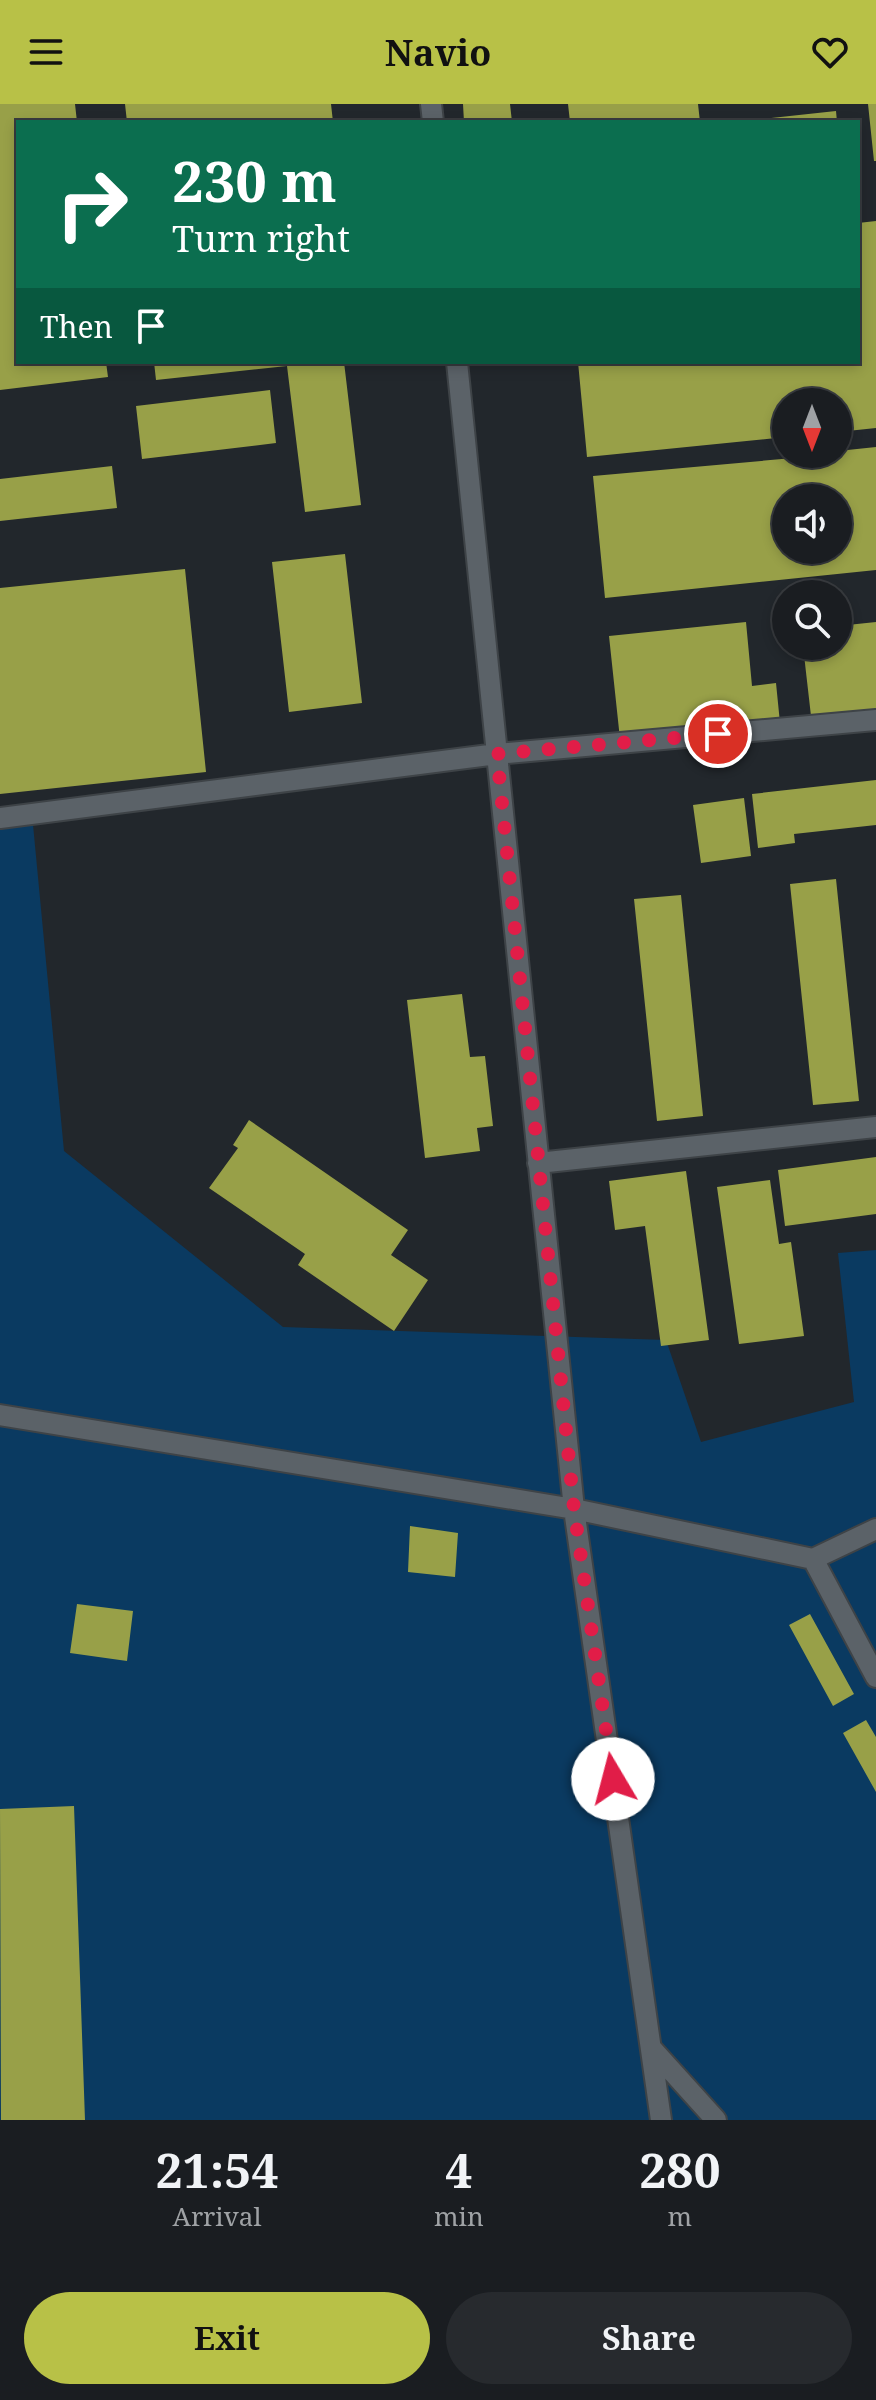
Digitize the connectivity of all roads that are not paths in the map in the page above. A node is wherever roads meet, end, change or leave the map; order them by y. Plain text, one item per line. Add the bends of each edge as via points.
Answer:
1 (457, 364) edge
2 (876, 720) edge
3 (497, 754) junction
4 (0, 818) edge
5 (876, 1127) edge
6 (538, 1163) junction
7 (0, 1415) edge
8 (574, 1509) junction
9 (876, 1529) edge
10 (813, 1559) junction
11 (876, 1677) edge
12 (652, 2049) junction
13 (661, 2120) edge
14 (716, 2120) edge

1 - 3 lane
2 - 3 lane
3 - 4 lane
3 - 6 lane
5 - 6 lane
6 - 8 lane
7 - 8 lane
8 - 10 lane
8 - 12 lane
9 - 10 lane
10 - 11 lane
12 - 13 lane
12 - 14 lane

